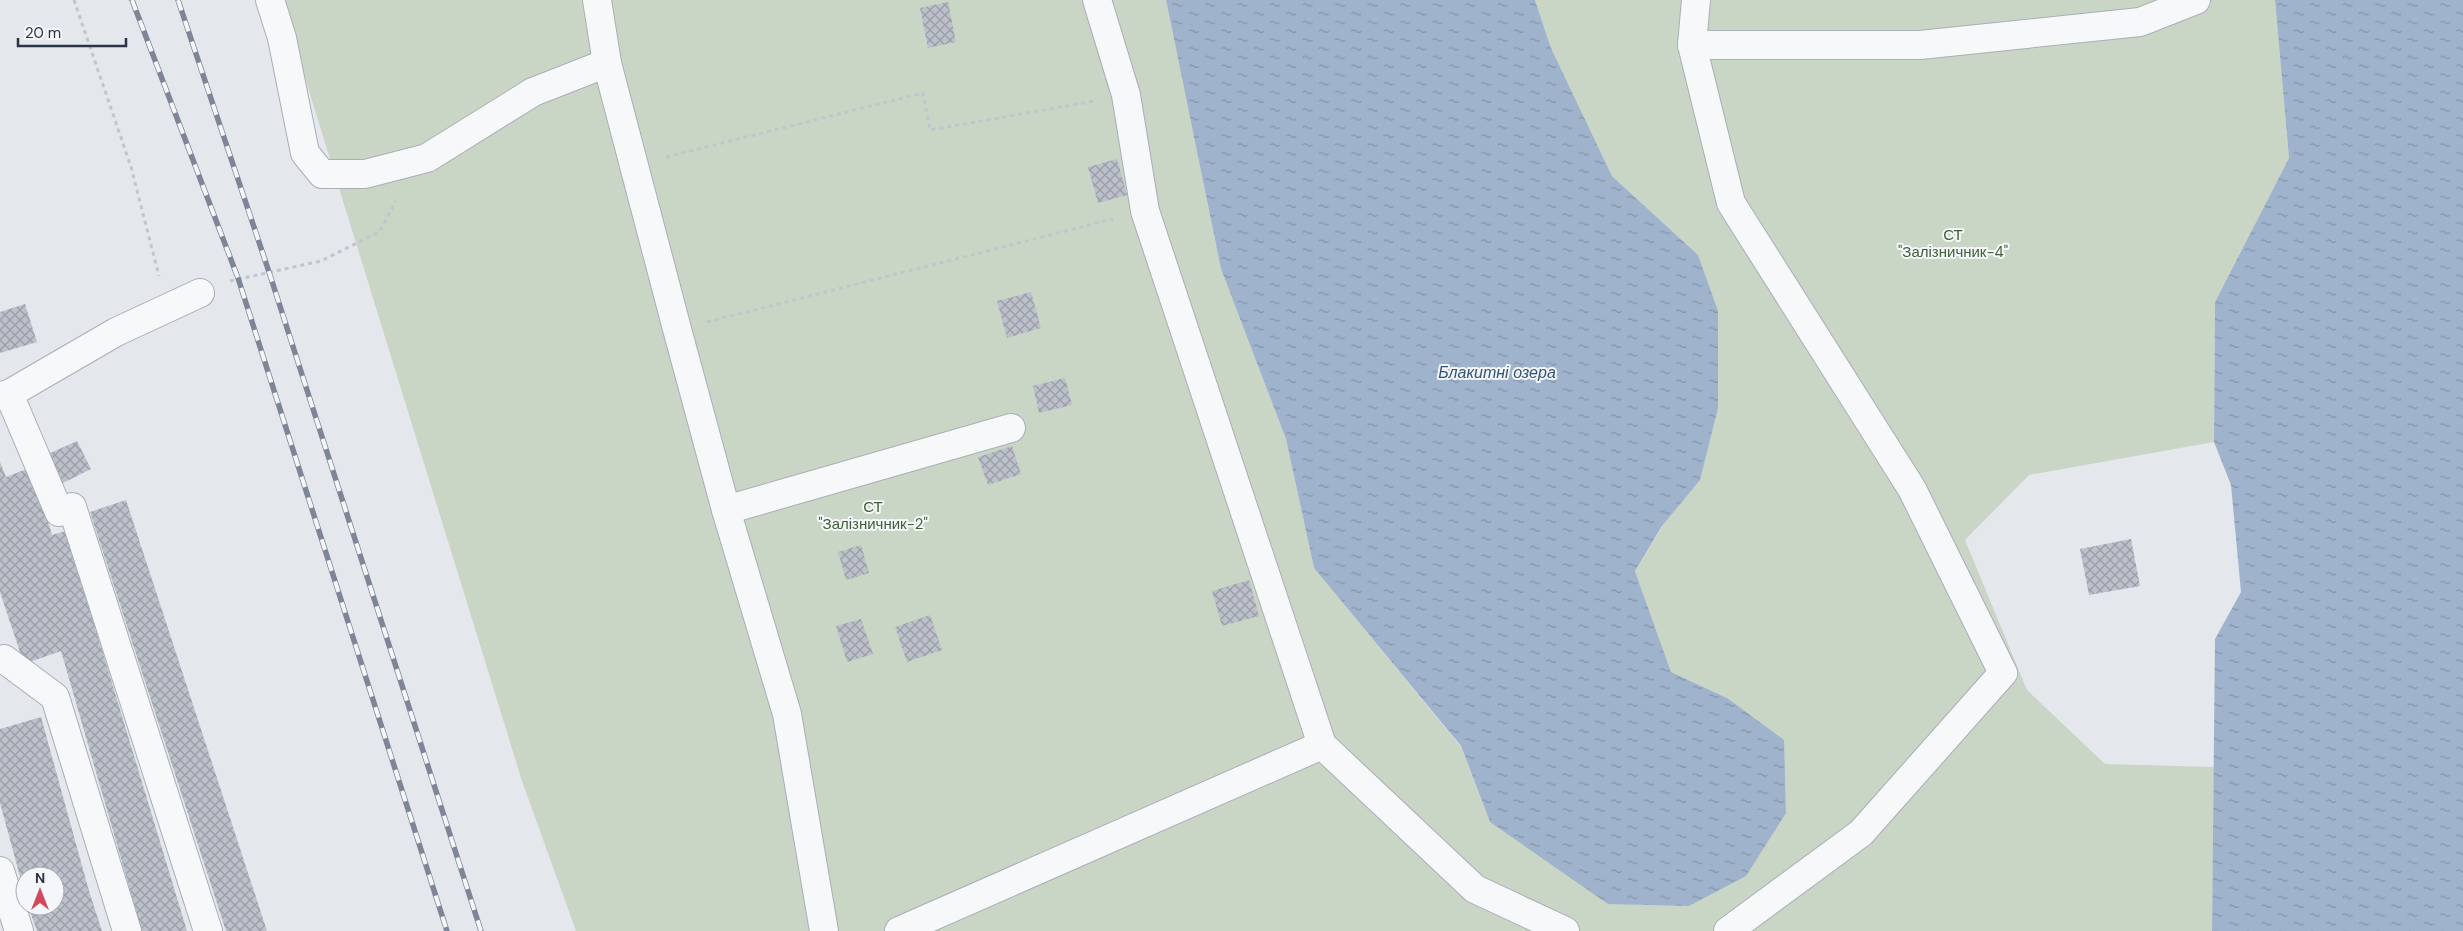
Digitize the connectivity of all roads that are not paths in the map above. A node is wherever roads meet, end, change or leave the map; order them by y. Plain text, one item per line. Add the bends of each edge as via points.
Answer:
1 (270, 0) edge
2 (597, 0) edge
3 (1097, 0) edge
4 (1696, 0) edge
5 (2196, 0) edge
6 (1692, 45) junction
7 (607, 63) junction
8 (200, 293) dead end
9 (4, 395) edge
10 (1011, 428) dead end
11 (726, 510) junction
12 (1, 656) edge
13 (1322, 745) junction
14 (0, 871) edge
15 (20, 931) edge
16 (127, 931) edge
17 (208, 931) edge
18 (824, 931) edge
19 (898, 931) edge
20 (1565, 931) edge
21 (1728, 931) edge

1 - 7 lane via 282,38 305,154 322,174 365,174 427,158 533,92
2 - 7 lane
3 - 13 lane via 1126,95 1145,211
4 - 6 lane
5 - 6 lane via 2140,22 1920,45
6 - 21 lane via 1731,202 1912,490 2004,673 1861,833
7 - 11 lane
8 - 9 lane via 116,332
9 - 17 lane via 59,512 72,507
10 - 11 lane
11 - 18 lane via 787,714
12 - 16 lane via 55,697
13 - 19 lane
13 - 20 lane via 1475,889
14 - 15 lane

